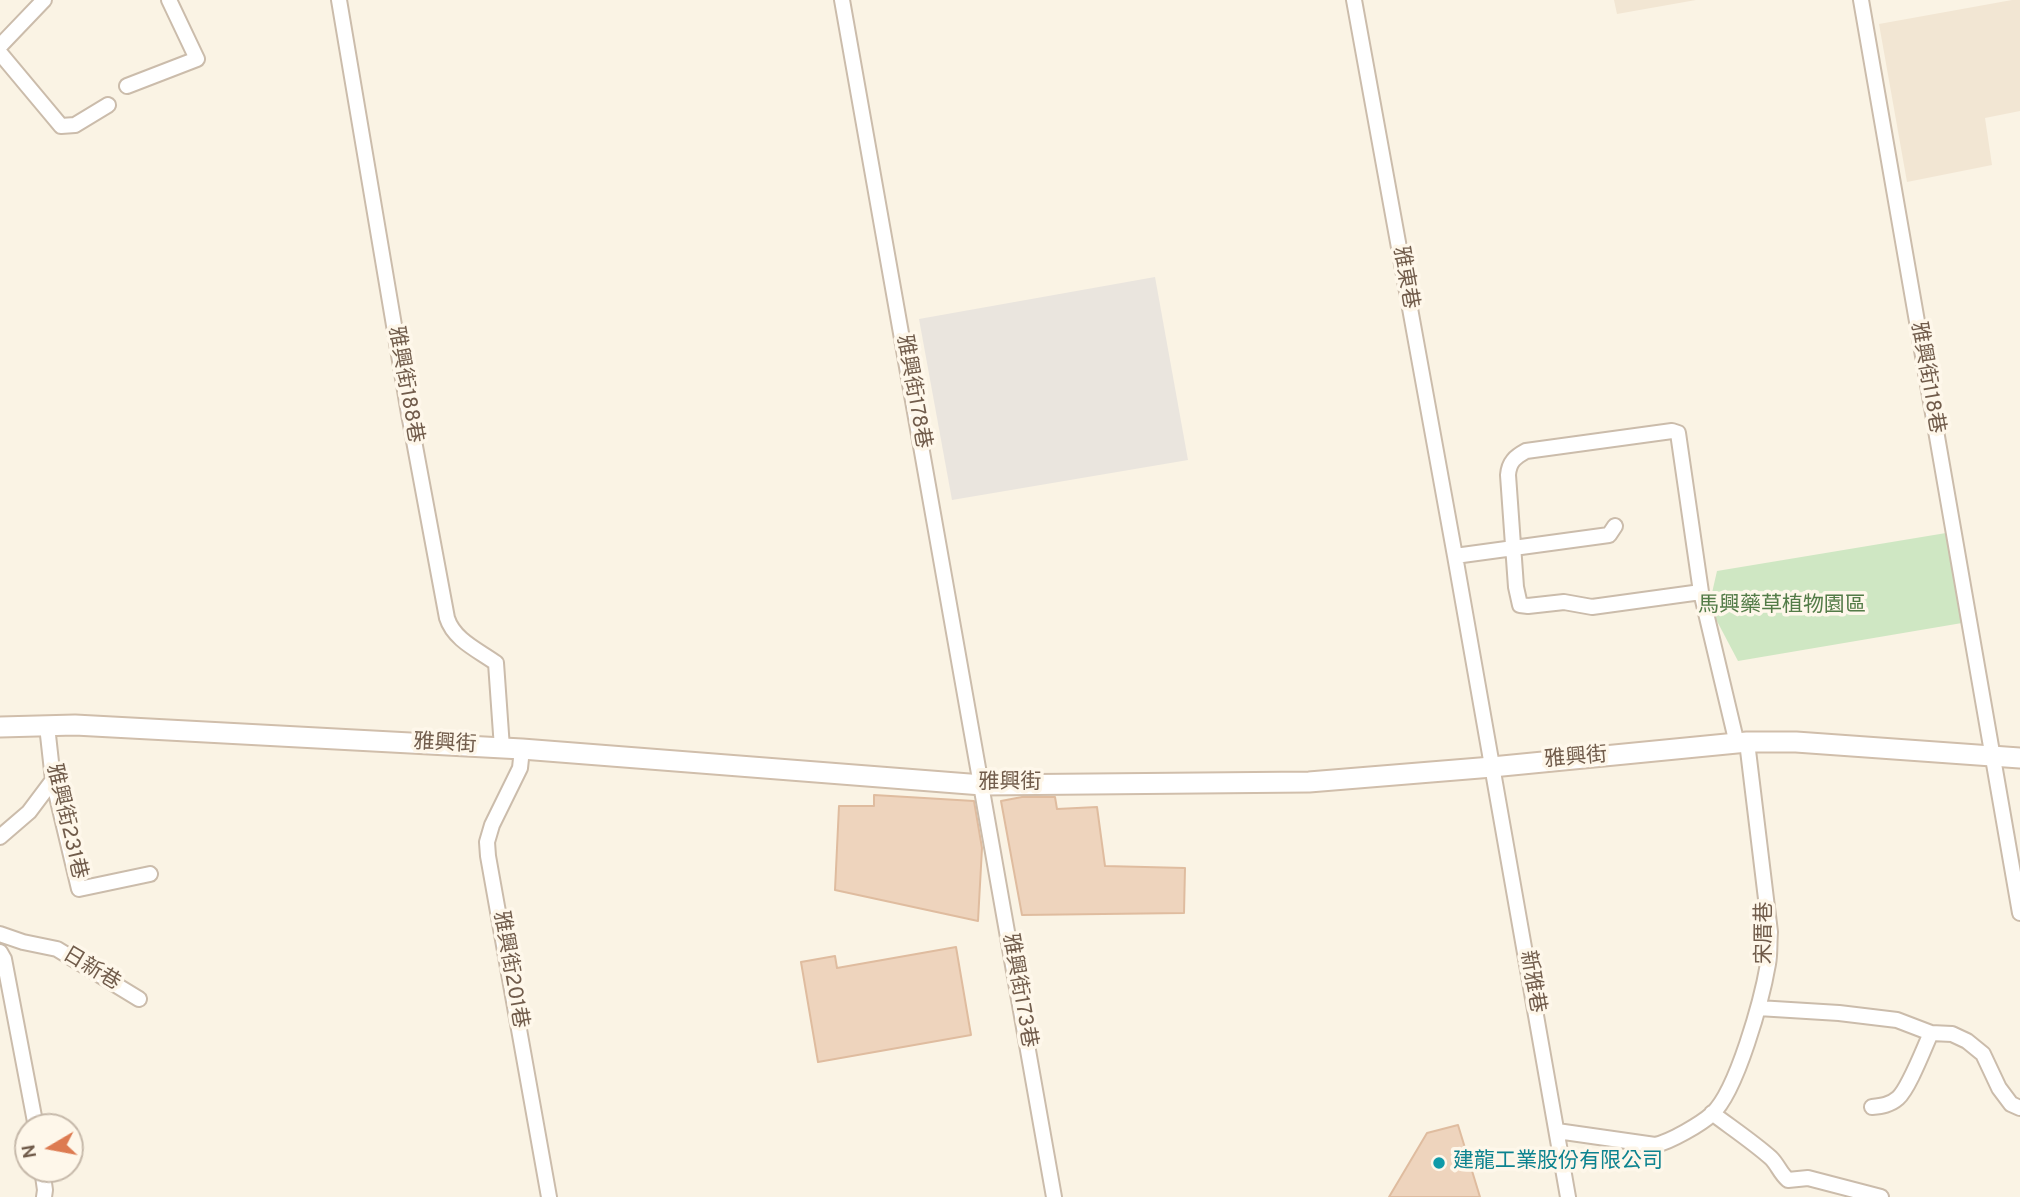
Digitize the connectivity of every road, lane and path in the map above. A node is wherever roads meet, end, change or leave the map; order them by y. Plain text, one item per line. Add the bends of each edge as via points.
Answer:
1 (44, 0) edge
2 (169, 0) edge
3 (339, 0) edge
4 (842, 0) edge
5 (1354, 0) edge
6 (1861, 0) edge
7 (0, 46) edge
8 (0, 53) edge
9 (127, 86) dead end
10 (108, 105) dead end
11 (1615, 526) dead end
12 (1514, 548) junction
13 (1455, 556) junction
14 (1700, 592) junction
15 (47, 726) junction
16 (0, 727) edge
17 (1742, 743) junction
18 (512, 748) junction
19 (1992, 756) junction
20 (2020, 758) edge
21 (1492, 767) junction
22 (53, 780) junction
23 (982, 785) junction
24 (0, 837) edge
25 (150, 874) dead end
26 (2020, 913) edge
27 (0, 934) edge
28 (0, 952) edge
29 (139, 999) dead end
30 (1758, 1008) junction
31 (1931, 1033) junction
32 (1872, 1107) dead end
33 (2020, 1108) edge
34 (33, 1113) edge
35 (1713, 1113) junction
36 (1557, 1131) junction
37 (549, 1197) edge
38 (1055, 1197) edge
39 (1569, 1197) edge
40 (1881, 1197) edge

1 - 7 street
2 - 9 street via 197,59
3 - 18 street, 雅興街188巷 via 447,618 460,638 496,663
4 - 23 street, 雅興街178巷
5 - 13 street, 雅東巷
6 - 19 street, 雅興街118巷
8 - 10 street via 61,126 75,125
11 - 12 street via 1609,535
12 - 13 street
12 - 14 street via 1520,605 1564,602 1592,607
12 - 14 street via 1508,475 1518,455 1672,431 1678,433
13 - 21 street, 雅東巷
14 - 17 street
15 - 16 street, 雅興街
15 - 18 street, 雅興街
15 - 22 street, 雅興街231巷
17 - 19 street, 雅興街 via 1796,742
17 - 21 street, 雅興街
17 - 30 street, 宋厝巷 via 1770,932 1769,962
18 - 23 street, 雅興街
18 - 37 street, 雅興街201巷 via 520,768 492,825 488,856
19 - 20 street, 雅興街
19 - 26 street, 雅興街118巷
21 - 23 street, 雅興街 via 1309,782
21 - 36 street, 新雅巷
22 - 24 street via 29,812
22 - 25 street, 雅興街231巷 via 79,889
23 - 38 street, 雅興街173巷
27 - 29 street, 日新巷 via 57,948
28 - 34 street
30 - 31 street via 1897,1020
30 - 35 street, 宋厝巷 via 1737,1072
31 - 32 street via 1899,1097 1885,1106
31 - 33 street via 1952,1034 1983,1054 1999,1088
35 - 36 street, 宋厝巷 via 1656,1145
35 - 40 street via 1764,1152 1788,1180 1816,1180
36 - 39 street, 新雅巷

